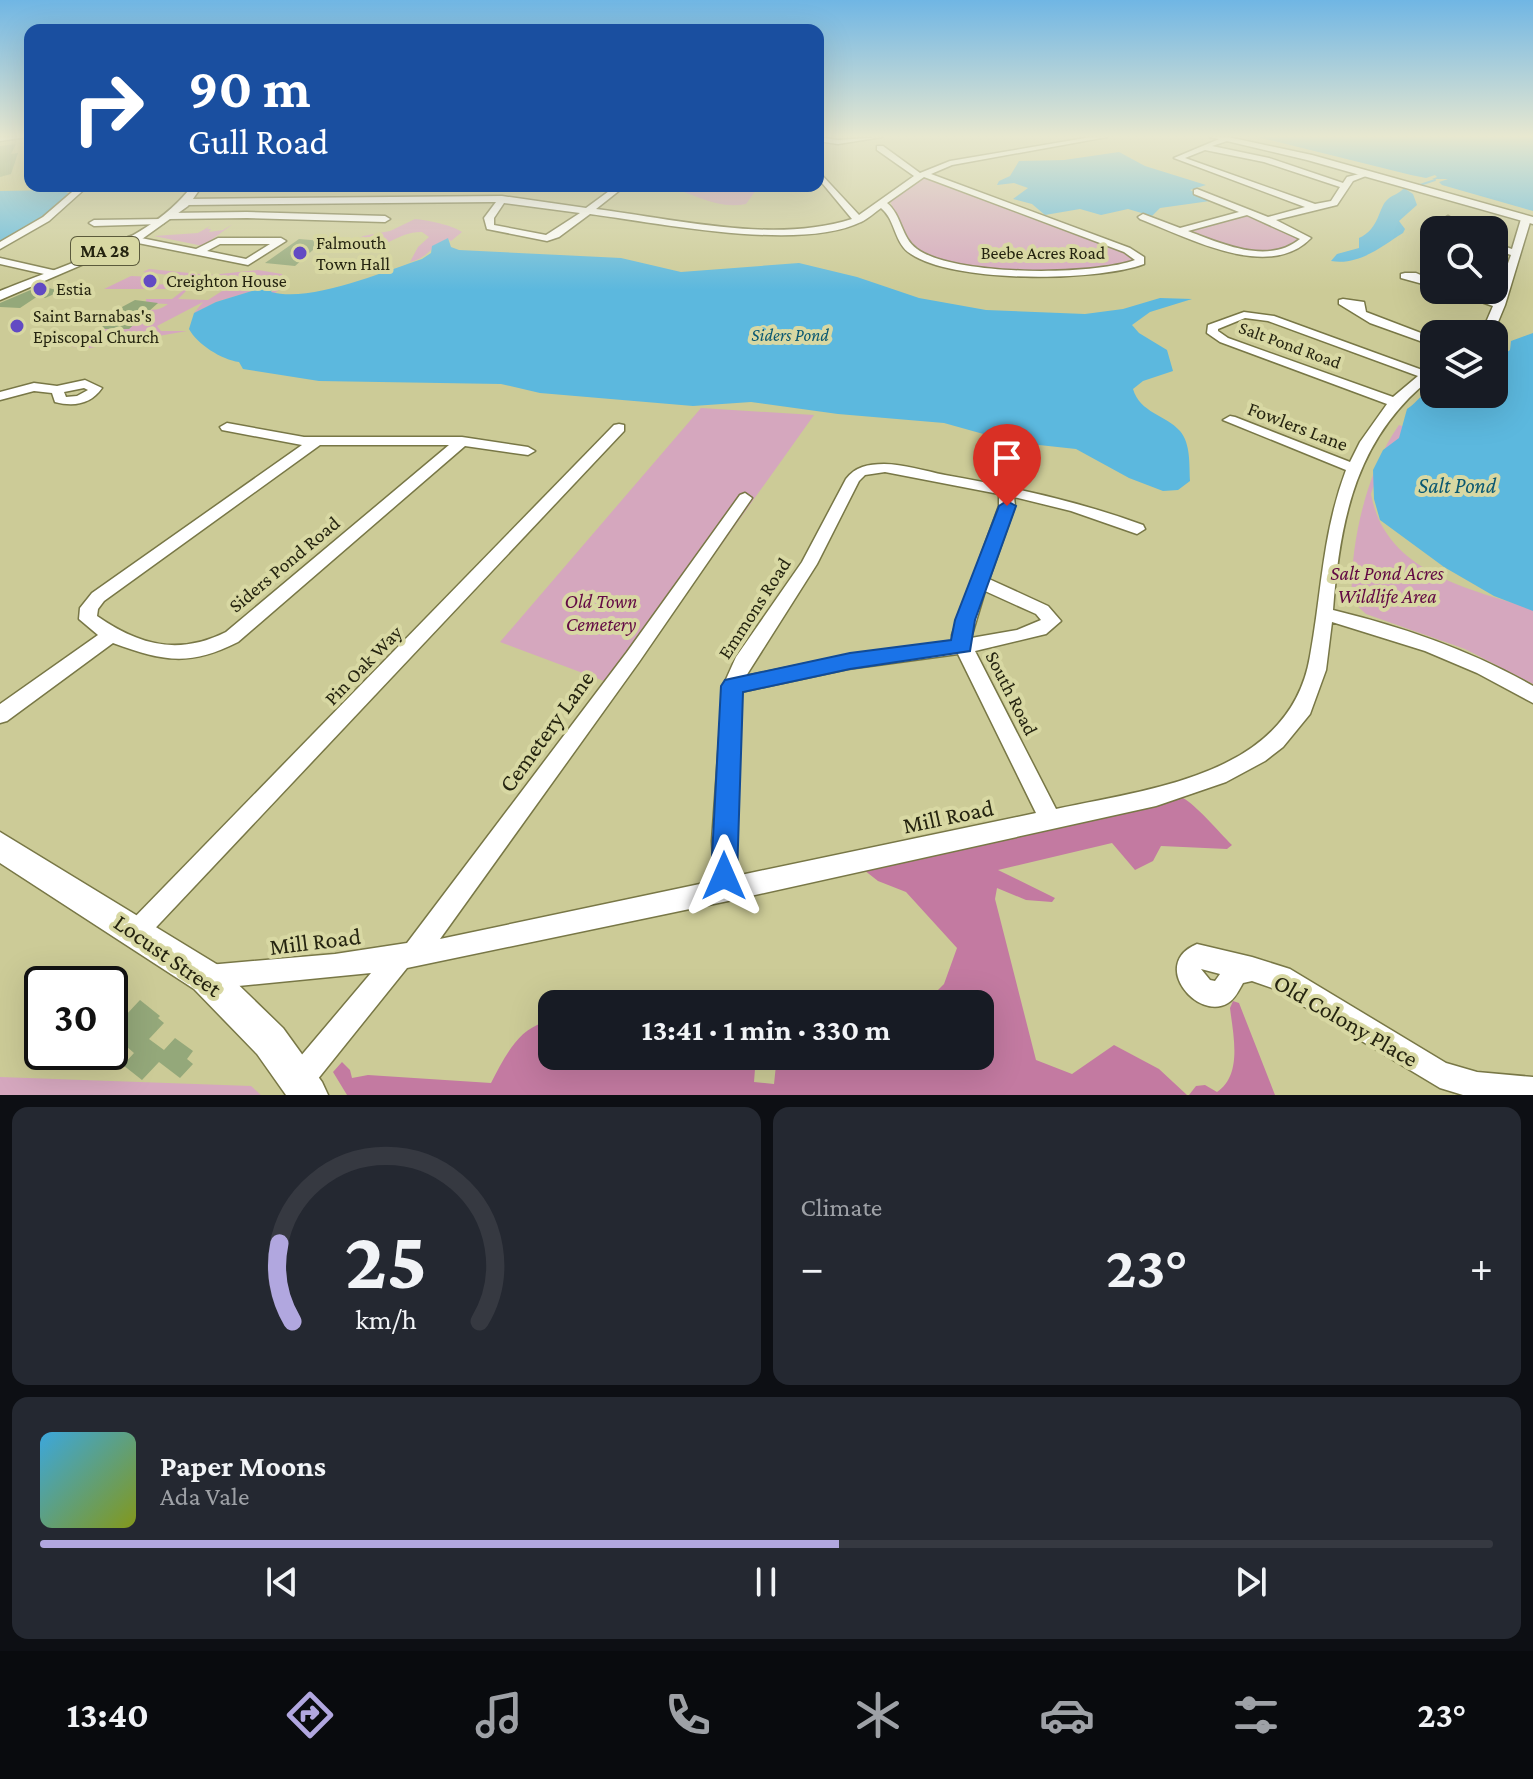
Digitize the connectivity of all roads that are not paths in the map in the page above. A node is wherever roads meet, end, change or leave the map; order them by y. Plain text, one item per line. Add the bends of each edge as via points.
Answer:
1 (831, 188) edge
2 (903, 188) edge
3 (957, 188) edge
4 (1262, 188) edge
5 (1343, 188) edge
6 (1417, 188) edge
7 (77, 192) edge
8 (193, 192) edge
9 (613, 192) edge
10 (1197, 192) dead end
11 (502, 199) junction
12 (261, 201) junction
13 (186, 202) junction
14 (882, 204) junction
15 (1314, 207) junction
16 (588, 210) junction
17 (1248, 212) junction
18 (247, 215) junction
19 (1143, 217) dead end
20 (165, 219) junction
21 (385, 219) dead end
22 (858, 220) junction
23 (1267, 220) junction
24 (1530, 220) edge
25 (94, 223) dead end
26 (1183, 230) junction
27 (131, 239) junction
28 (218, 241) junction
29 (0, 246) edge
30 (1508, 250) edge
31 (197, 252) junction
32 (1516, 253) junction
33 (0, 261) edge
34 (53, 273) junction
35 (0, 296) edge
36 (1497, 304) edge
37 (1500, 305) junction
38 (1361, 312) dead end
39 (1493, 320) edge
40 (1420, 336) edge
41 (1420, 370) edge
42 (1420, 380) edge
43 (57, 390) dead end
44 (0, 396) edge
45 (1394, 402) junction
46 (1230, 420) dead end
47 (227, 427) dead end
48 (619, 428) dead end
49 (317, 441) junction
50 (462, 441) junction
51 (528, 451) dead end
52 (1353, 468) junction
53 (1006, 492) junction
54 (745, 498) dead end
55 (1137, 529) dead end
56 (980, 582) junction
57 (1324, 614) junction
58 (111, 635) junction
59 (963, 646) junction
60 (732, 686) junction
61 (1533, 695) edge
62 (0, 715) edge
63 (1051, 820) junction
64 (0, 846) edge
65 (728, 890) junction
66 (137, 931) junction
67 (406, 956) junction
68 (1252, 969) dead end
69 (206, 977) junction
70 (304, 1088) edge
71 (1533, 1091) edge

1 - 22 street
2 - 14 street
3 - 14 street, Beebe Acres Road via 1127,250 1140,262 1119,269 1051,272 943,265 911,250 891,210
4 - 15 street
5 - 15 street via 1334,203
6 - 24 main road
7 - 29 street via 46,219
8 - 13 main road, MA 28
9 - 16 street
10 - 17 street
11 - 12 street via 440,194
11 - 16 street
11 - 16 street via 489,218 490,227 549,237
12 - 13 street
12 - 18 street
13 - 20 main road, MA 28
14 - 22 street
15 - 23 street
16 - 22 street via 765,233 816,231
17 - 23 street
17 - 26 street
18 - 20 street
18 - 21 street
18 - 28 street
19 - 26 street
20 - 25 street
20 - 27 main road, MA 28
23 - 26 street via 1306,240 1280,255 1266,256
24 - 32 street
27 - 31 street
27 - 34 main road, MA 28
28 - 31 street
28 - 31 street via 281,241 248,262
30 - 32 street
32 - 37 street
33 - 34 street
34 - 35 main road, MA 28
36 - 37 street
37 - 39 street
38 - 40 street
41 - 45 street, Salt Pond Road via 1263,316 1244,315 1212,327 1224,340
42 - 45 street, Mill Road
43 - 44 street via 34,387
45 - 52 street, Mill Road via 1371,431
46 - 52 street, Fowlers Lane
47 - 49 street
48 - 66 street, Pin Oak Way
49 - 50 street
49 - 58 street via 98,597 88,619
50 - 51 street
50 - 58 street, Siders Pond Road via 215,647 165,655
52 - 57 street, Mill Road via 1340,512
53 - 55 street via 1103,514
53 - 56 street, South Road via 1007,506
53 - 60 street, Emmons Road via 872,468 861,471
54 - 67 street, Cemetery Lane via 633,657
56 - 59 street, South Road via 961,635
56 - 59 street via 1042,610 1052,621 1034,632
57 - 61 street via 1449,652
57 - 63 street, Mill Road via 1308,697 1296,719 1264,749 1223,774 1180,790
58 - 62 street
59 - 60 street via 850,661
59 - 63 street, South Road
60 - 65 street, Emmons Road via 723,841
63 - 65 street, Mill Road
64 - 66 highway, Locust Street
65 - 67 street, Mill Road
66 - 69 highway, Locust Street
67 - 69 street, Mill Road
67 - 70 street, Cemetery Lane
68 - 71 street, Old Colony Place via 1281,978 1440,1074 1477,1086
69 - 70 highway, Locust Street via 270,1041

